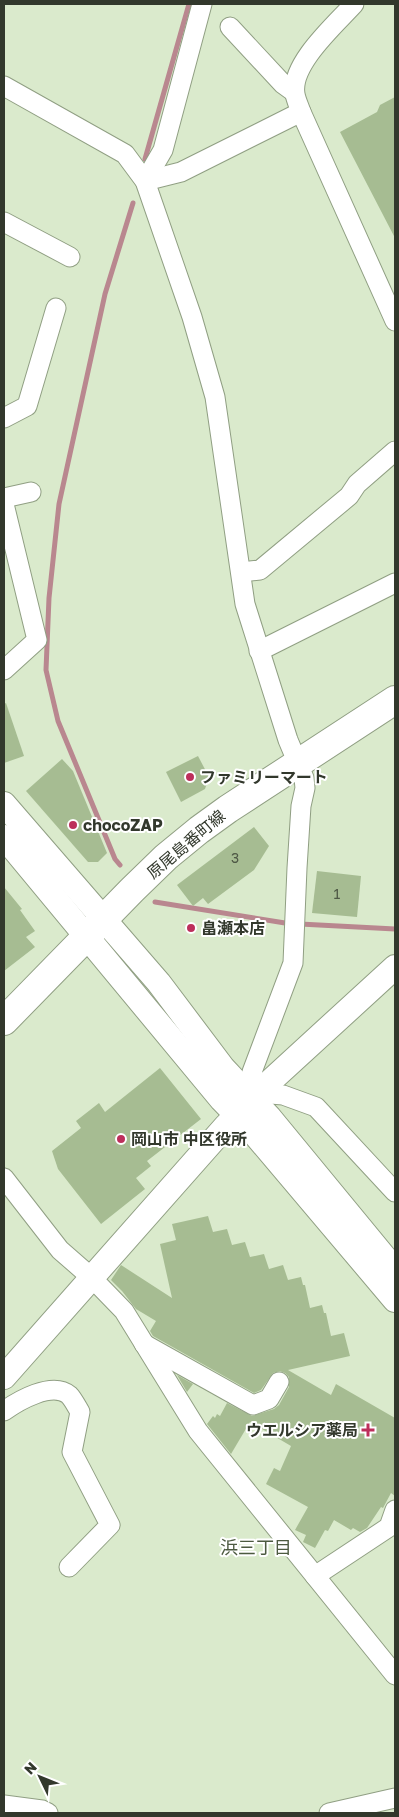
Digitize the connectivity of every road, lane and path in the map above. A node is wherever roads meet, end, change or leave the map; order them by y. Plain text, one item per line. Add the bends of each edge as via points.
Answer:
1 (202, 4) edge
2 (354, 4) edge
3 (230, 28) dead end
4 (4, 86) edge
5 (294, 92) junction
6 (301, 112) junction
7 (145, 181) junction
8 (4, 222) edge
9 (70, 257) dead end
10 (56, 308) dead end
11 (395, 321) edge
12 (4, 418) edge
13 (395, 451) edge
14 (31, 492) dead end
15 (4, 498) edge
16 (4, 504) edge
17 (241, 572) junction
18 (395, 583) edge
19 (259, 651) junction
20 (4, 670) edge
21 (395, 700) edge
22 (298, 763) junction
23 (4, 804) edge
24 (4, 837) edge
25 (95, 929) junction
26 (395, 967) edge
27 (4, 1021) edge
28 (249, 1102) junction
29 (4, 1178) edge
30 (395, 1192) edge
31 (395, 1270) edge
32 (92, 1278) junction
33 (395, 1300) edge
34 (143, 1344) junction
35 (4, 1377) edge
36 (279, 1382) dead end
37 (4, 1411) edge
38 (393, 1524) edge
39 (69, 1567) dead end
40 (315, 1576) junction
41 (395, 1675) edge
42 (395, 1798) edge
43 (4, 1805) edge
44 (48, 1813) edge
45 (329, 1813) edge

1 - 7 street via 163,150
2 - 5 street via 314,47 298,72
3 - 5 street
4 - 7 street via 125,154
5 - 6 street
6 - 7 street via 180,172
6 - 11 street
7 - 17 street via 192,317 215,397
8 - 9 street
10 - 12 street via 27,406
13 - 17 street via 357,484 349,496 260,570
14 - 15 street
16 - 20 street via 37,640
17 - 19 street via 245,604
18 - 19 street
19 - 22 street
21 - 22 main road, 原尾島番町線
22 - 25 main road, 原尾島番町線 via 199,830 166,857
22 - 28 street via 305,788 301,806 292,963 252,1072
23 - 25 street
24 - 25 street
25 - 27 main road, 原尾島番町線
25 - 28 street via 159,984
26 - 28 street
28 - 30 street via 283,1095 316,1107
28 - 31 street via 270,1117
28 - 32 street
28 - 33 street via 253,1132
29 - 32 street via 60,1250
32 - 34 street via 124,1311
32 - 35 street
34 - 36 street via 253,1405 269,1399
34 - 40 street via 198,1431
37 - 39 street via 22,1399 60,1391 69,1396 80,1412 72,1452 110,1525
38 - 40 street
40 - 41 street
42 - 45 street
43 - 44 street

